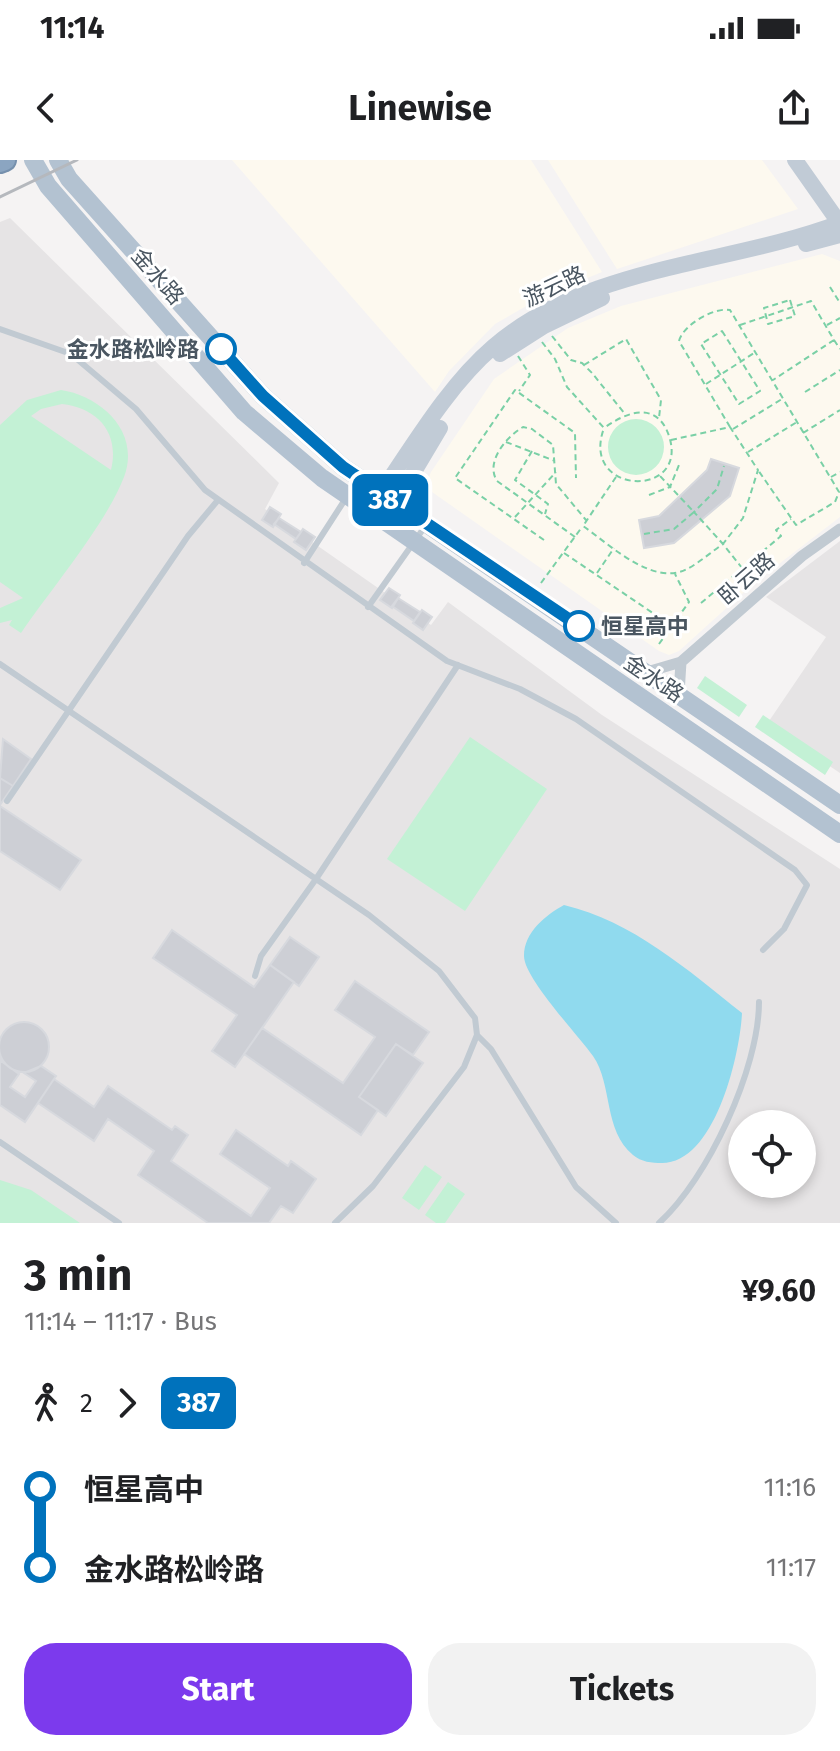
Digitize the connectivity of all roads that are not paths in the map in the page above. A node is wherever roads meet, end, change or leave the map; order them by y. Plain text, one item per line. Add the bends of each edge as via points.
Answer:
1 (33, 160) edge
2 (58, 160) edge
3 (795, 160) edge
4 (840, 223) edge
5 (840, 235) edge
6 (0, 329) edge
7 (360, 479) junction
8 (348, 497) junction
9 (388, 499) junction
10 (218, 500) junction
11 (368, 511) junction
12 (384, 522) junction
13 (427, 525) junction
14 (840, 529) edge
15 (412, 541) junction
16 (304, 563) junction
17 (368, 607) junction
18 (681, 662) junction
19 (0, 664) edge
20 (458, 665) junction
21 (647, 672) junction
22 (679, 694) junction
23 (70, 711) junction
24 (7, 801) dead end
25 (840, 805) edge
26 (840, 834) edge
27 (316, 879) junction
28 (763, 950) dead end
29 (255, 976) dead end
30 (759, 1002) dead end
31 (477, 1035) junction
32 (0, 1142) edge
33 (119, 1223) edge
34 (335, 1223) edge
35 (616, 1223) edge
36 (659, 1223) edge

1 - 8 main road, 金水路 via 48,186 244,412
2 - 7 main road, 金水路 via 69,179 263,396
3 - 4 main road
4 - 9 main road, 游云路 via 601,287 535,318 468,371
5 - 9 main road, 游云路 via 621,292 539,329 478,375
6 - 10 lane via 71,354 136,409
7 - 8 lane
7 - 9 main road, 金水路
8 - 11 main road, 金水路
8 - 16 lane
9 - 11 main road, 游云路
9 - 12 main road, 游云路
9 - 13 main road, 金水路
10 - 16 lane
10 - 23 lane
11 - 12 main road, 金水路
12 - 15 main road, 金水路
13 - 15 lane
13 - 21 main road, 金水路
14 - 18 street, 卧云路
15 - 17 lane
15 - 26 main road, 金水路
16 - 17 lane
17 - 20 lane
18 - 21 street, 卧云路
18 - 22 street
19 - 23 lane
20 - 27 lane
20 - 28 lane via 576,719 795,870 807,885 784,929
21 - 22 main road, 金水路
22 - 25 main road, 金水路
23 - 24 lane
23 - 27 lane
27 - 29 lane via 261,956
27 - 31 lane via 439,971 475,1018
30 - 36 lane via 746,1071 709,1159
31 - 34 lane via 464,1067 373,1186
31 - 35 lane via 491,1049 576,1187
32 - 33 lane

